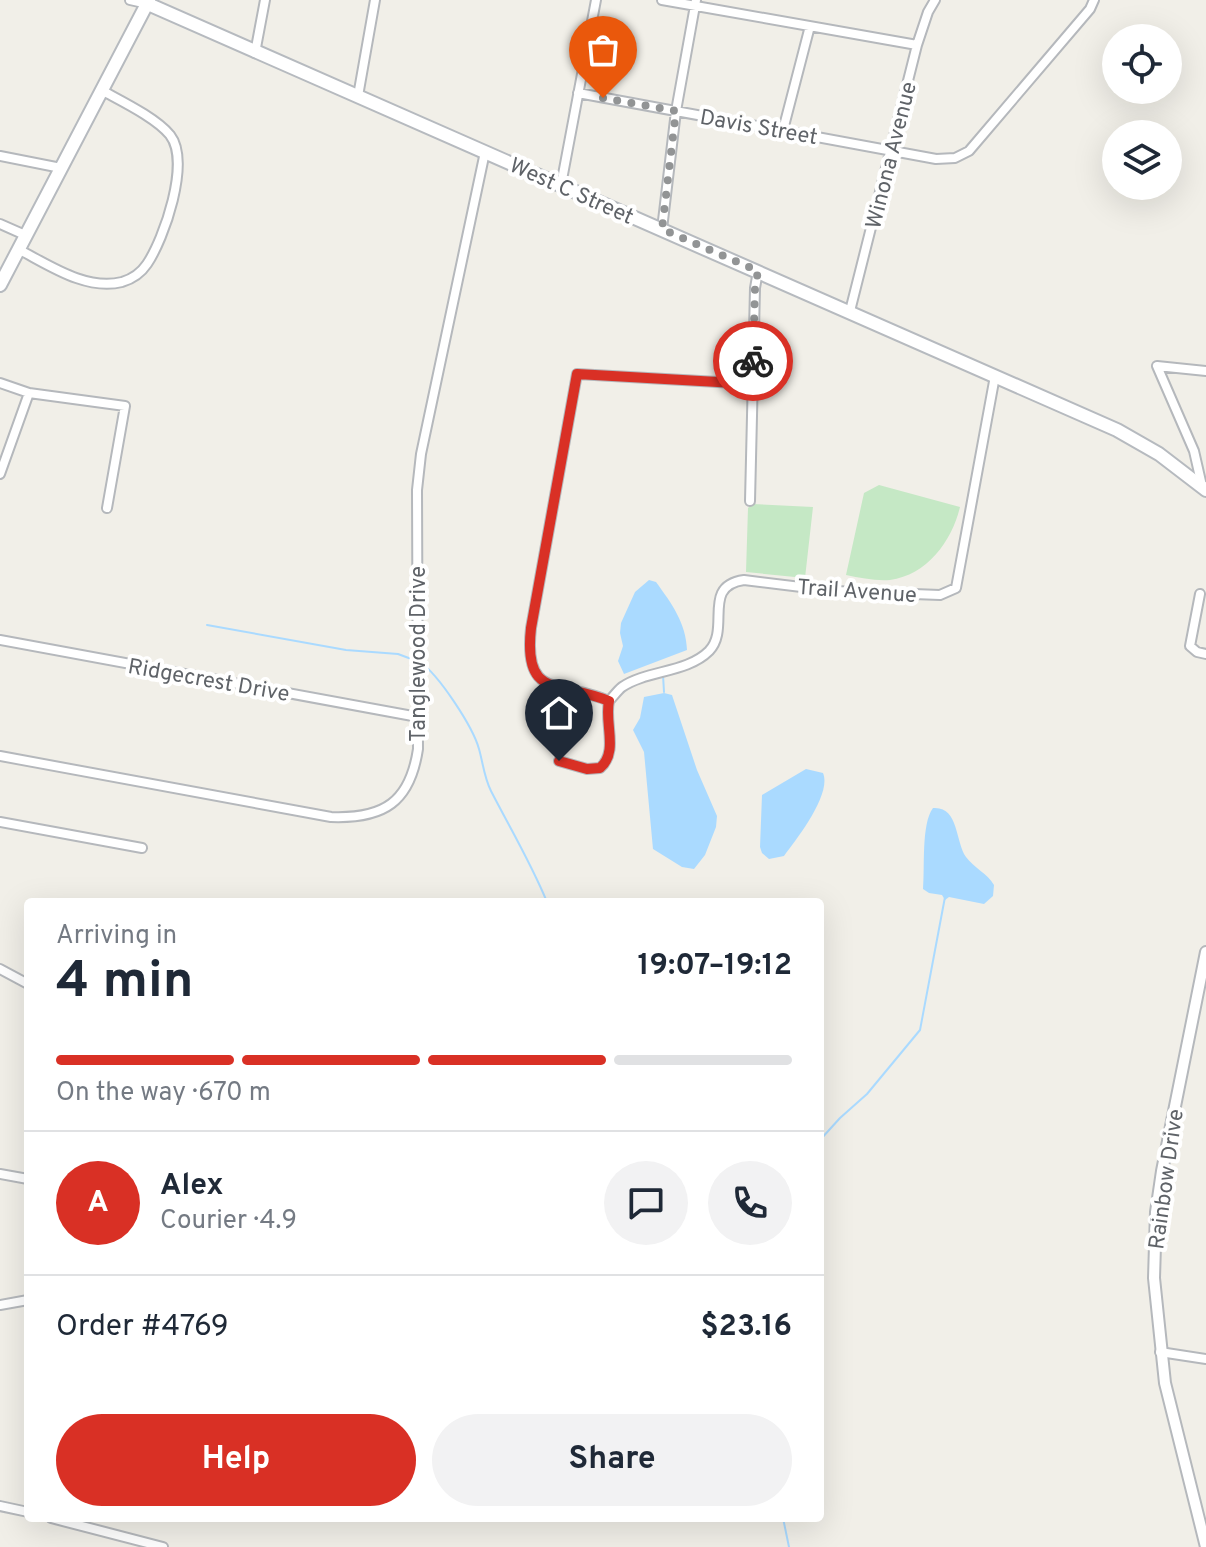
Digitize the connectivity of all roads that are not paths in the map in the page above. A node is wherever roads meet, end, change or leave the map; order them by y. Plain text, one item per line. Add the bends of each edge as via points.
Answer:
1 (130, 0) edge
2 (265, 0) edge
3 (375, 0) edge
4 (596, 0) edge
5 (662, 0) edge
6 (935, 0) edge
7 (1094, 0) edge
8 (149, 2) edge
9 (695, 3) edge
10 (810, 26) junction
11 (917, 45) junction
12 (255, 53) junction
13 (103, 91) junction
14 (578, 93) junction
15 (358, 96) junction
16 (676, 111) junction
17 (783, 130) junction
18 (892, 150) junction
19 (485, 152) junction
20 (0, 156) edge
21 (61, 168) junction
22 (561, 185) junction
23 (0, 224) edge
24 (662, 229) junction
25 (25, 235) junction
26 (18, 249) junction
27 (758, 271) junction
28 (0, 285) edge
29 (850, 311) junction
30 (1206, 371) edge
31 (995, 376) junction
32 (0, 383) edge
33 (753, 384) junction
34 (29, 393) junction
35 (0, 474) edge
36 (1204, 488) edge
37 (750, 501) dead end
38 (107, 508) dead end
39 (1200, 594) dead end
40 (0, 640) edge
41 (1206, 654) edge
42 (609, 701) junction
43 (418, 717) junction
44 (0, 756) edge
45 (559, 761) dead end
46 (0, 822) edge
47 (142, 848) dead end
48 (1206, 952) edge
49 (0, 969) edge
50 (1204, 977) edge
51 (24, 982) edge
52 (0, 1174) edge
53 (24, 1178) edge
54 (24, 1301) edge
55 (0, 1305) edge
56 (1160, 1352) junction
57 (1206, 1359) edge
58 (0, 1506) edge
59 (24, 1511) edge
60 (66, 1522) edge
61 (163, 1547) edge
62 (1206, 1547) edge

1 - 8 street
2 - 12 street
3 - 15 street
4 - 14 street
5 - 9 street
6 - 11 street, Winona Avenue
7 - 18 street, Davis Street via 969,151 936,159
8 - 12 main road, West C Street
8 - 13 main road
9 - 10 street
9 - 16 street
10 - 11 street
10 - 17 street
11 - 18 street, Winona Avenue
12 - 15 main road, West C Street
13 - 21 main road
13 - 26 street via 144,115 170,135 176,147 177,180 146,265 122,282 93,283
14 - 16 street, Davis Street
14 - 22 street
15 - 19 main road, West C Street
16 - 17 street, Davis Street
16 - 24 street
17 - 18 street, Davis Street
18 - 29 street, Winona Avenue
19 - 22 main road, West C Street
19 - 43 street, Tanglewood Drive via 421,454
20 - 21 street
21 - 25 main road
22 - 24 main road, West C Street
23 - 25 street
24 - 27 main road, West C Street
25 - 26 main road
26 - 28 main road
27 - 29 main road, West C Street
27 - 33 street
29 - 31 main road, West C Street
30 - 36 street via 1157,366
31 - 36 main road, West C Street via 1117,430
31 - 42 street, Trail Avenue via 956,588 940,595 731,582 719,598 715,640 709,650 622,687
32 - 34 street
33 - 37 street
33 - 42 street via 577,374 529,661 540,680 551,686
34 - 35 street
34 - 38 street via 125,406
39 - 41 street via 1190,646
40 - 43 street, Ridgecrest Drive
42 - 45 street via 609,761 587,769
43 - 44 street, Tanglewood Drive via 418,749 408,785 397,801 352,818
46 - 47 street
48 - 50 street, Rainbow Drive
49 - 51 street
50 - 56 street, Rainbow Drive via 1156,1212
52 - 53 street
54 - 55 street
56 - 57 street
56 - 62 street, Rainbow Drive
58 - 59 street
60 - 61 street

